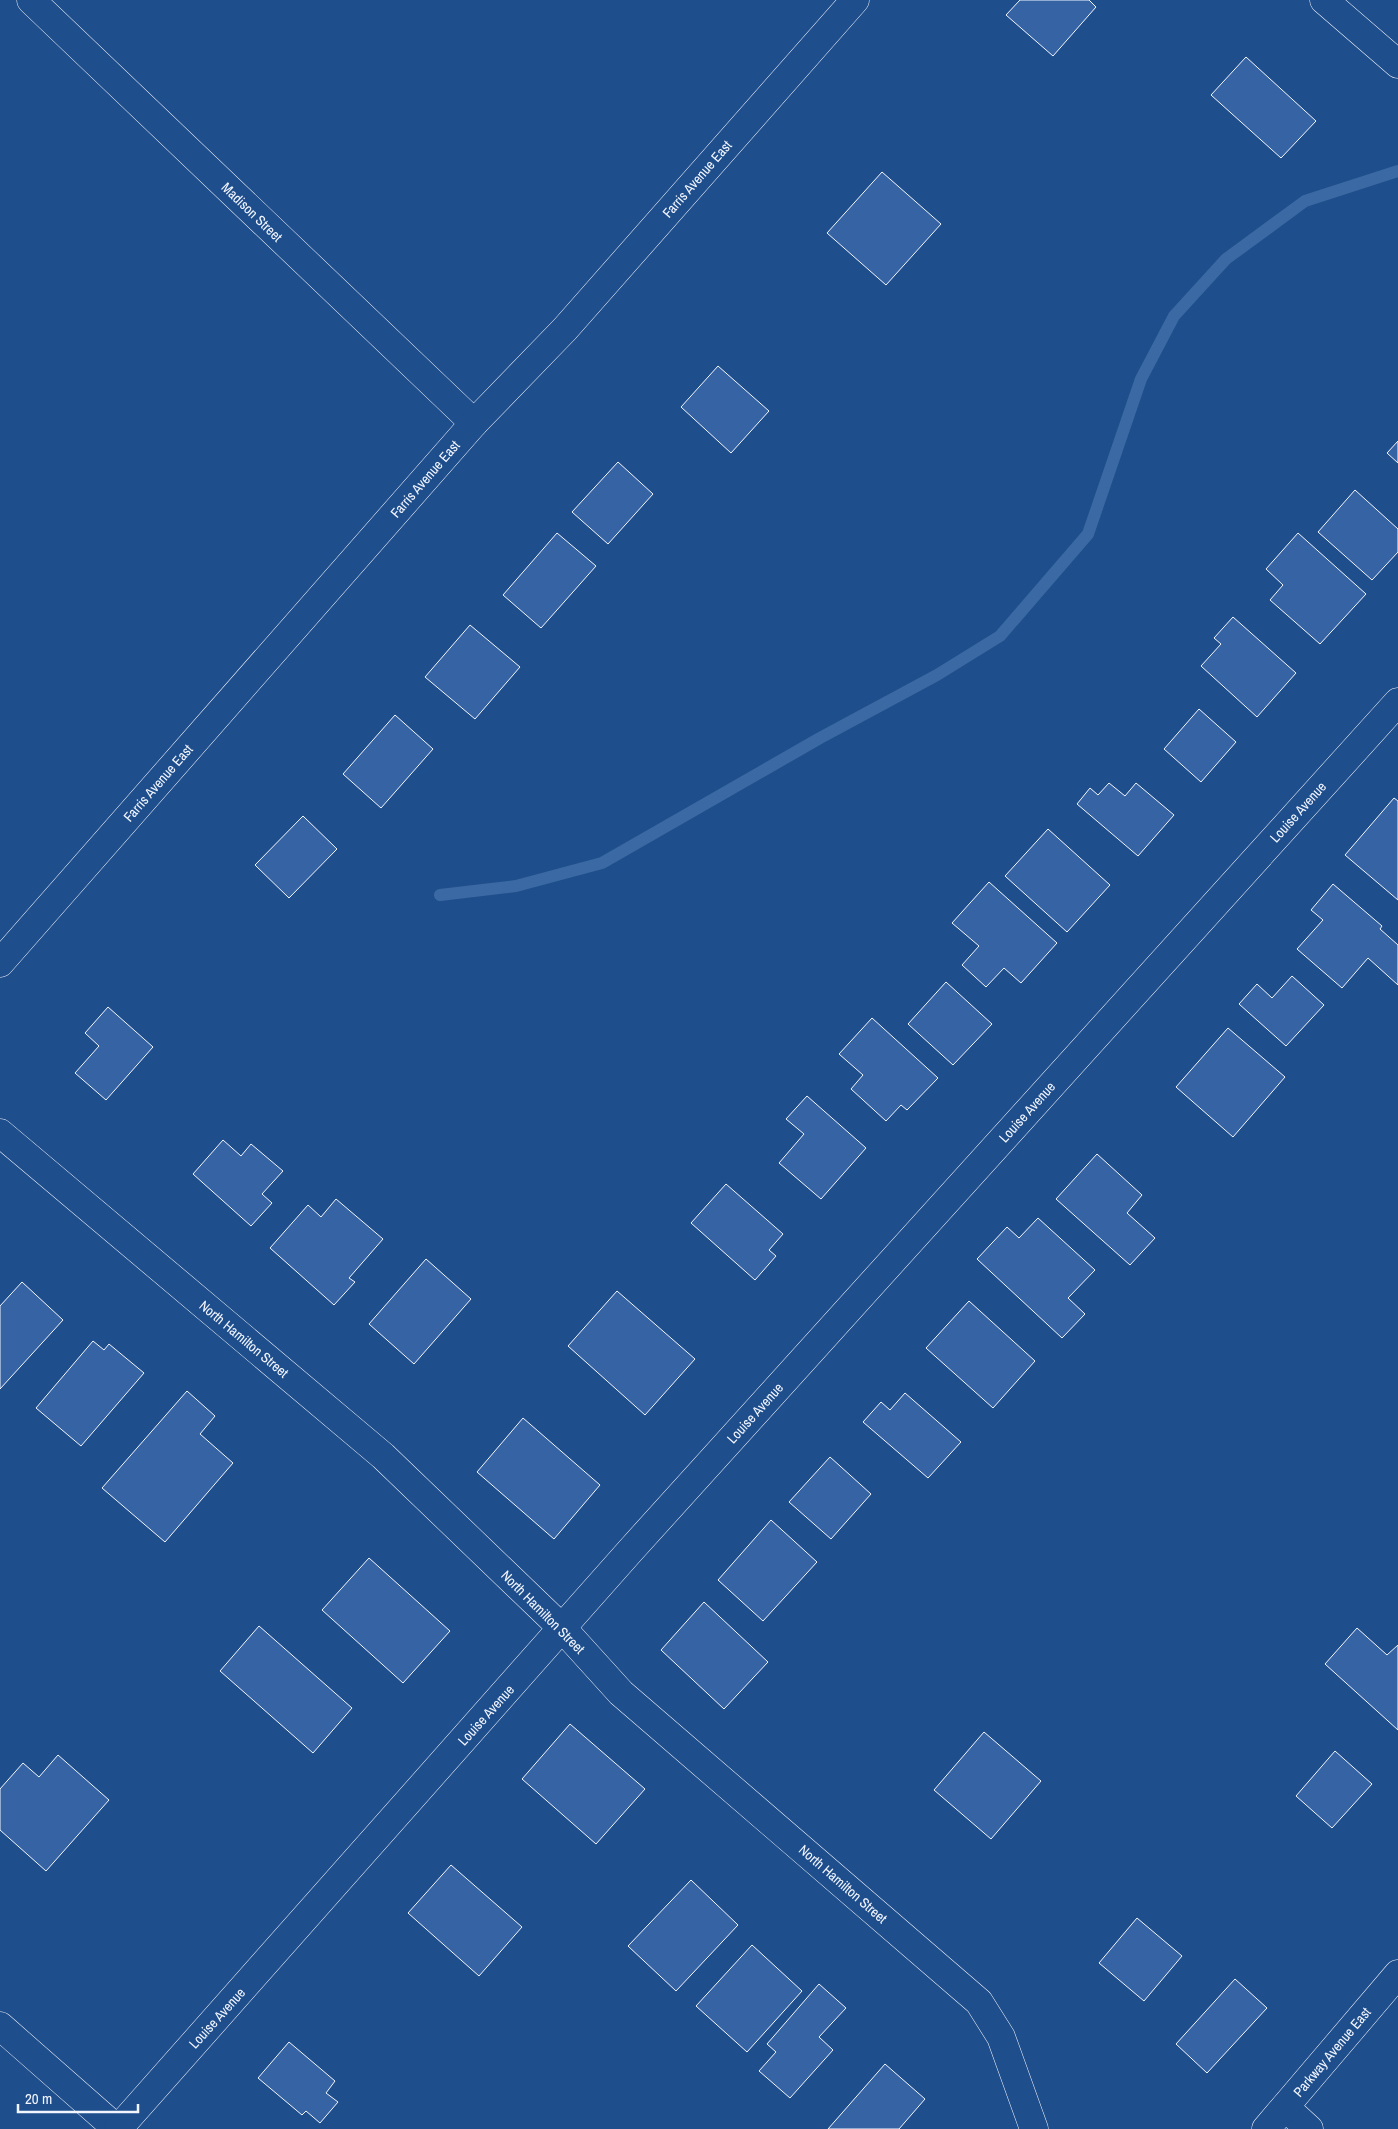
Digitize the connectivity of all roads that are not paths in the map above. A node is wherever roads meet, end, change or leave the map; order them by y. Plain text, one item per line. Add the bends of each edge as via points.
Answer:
1 (31, 0) edge
2 (855, 0) edge
3 (1324, 0) edge
4 (1398, 64) edge
5 (474, 423) junction
6 (1398, 702) edge
7 (0, 962) edge
8 (0, 1133) edge
9 (562, 1629) junction
10 (1398, 1974) edge
11 (0, 2026) edge
12 (1285, 2107) junction
13 (118, 2129) edge
14 (1034, 2129) edge
15 (1266, 2129) edge
16 (1309, 2129) edge

1 - 5 street, Madison Street
2 - 5 street, Farris Avenue East via 565,329
3 - 4 street
5 - 7 street, Farris Avenue East
6 - 9 street, Louise Avenue
8 - 9 street, North Hamilton Street via 383,1456
9 - 13 street, Louise Avenue
9 - 14 street, North Hamilton Street via 621,1693 979,2002 1001,2037
10 - 12 street, Parkway Avenue East
11 - 13 street
12 - 15 street, Parkway Avenue East
12 - 16 street

